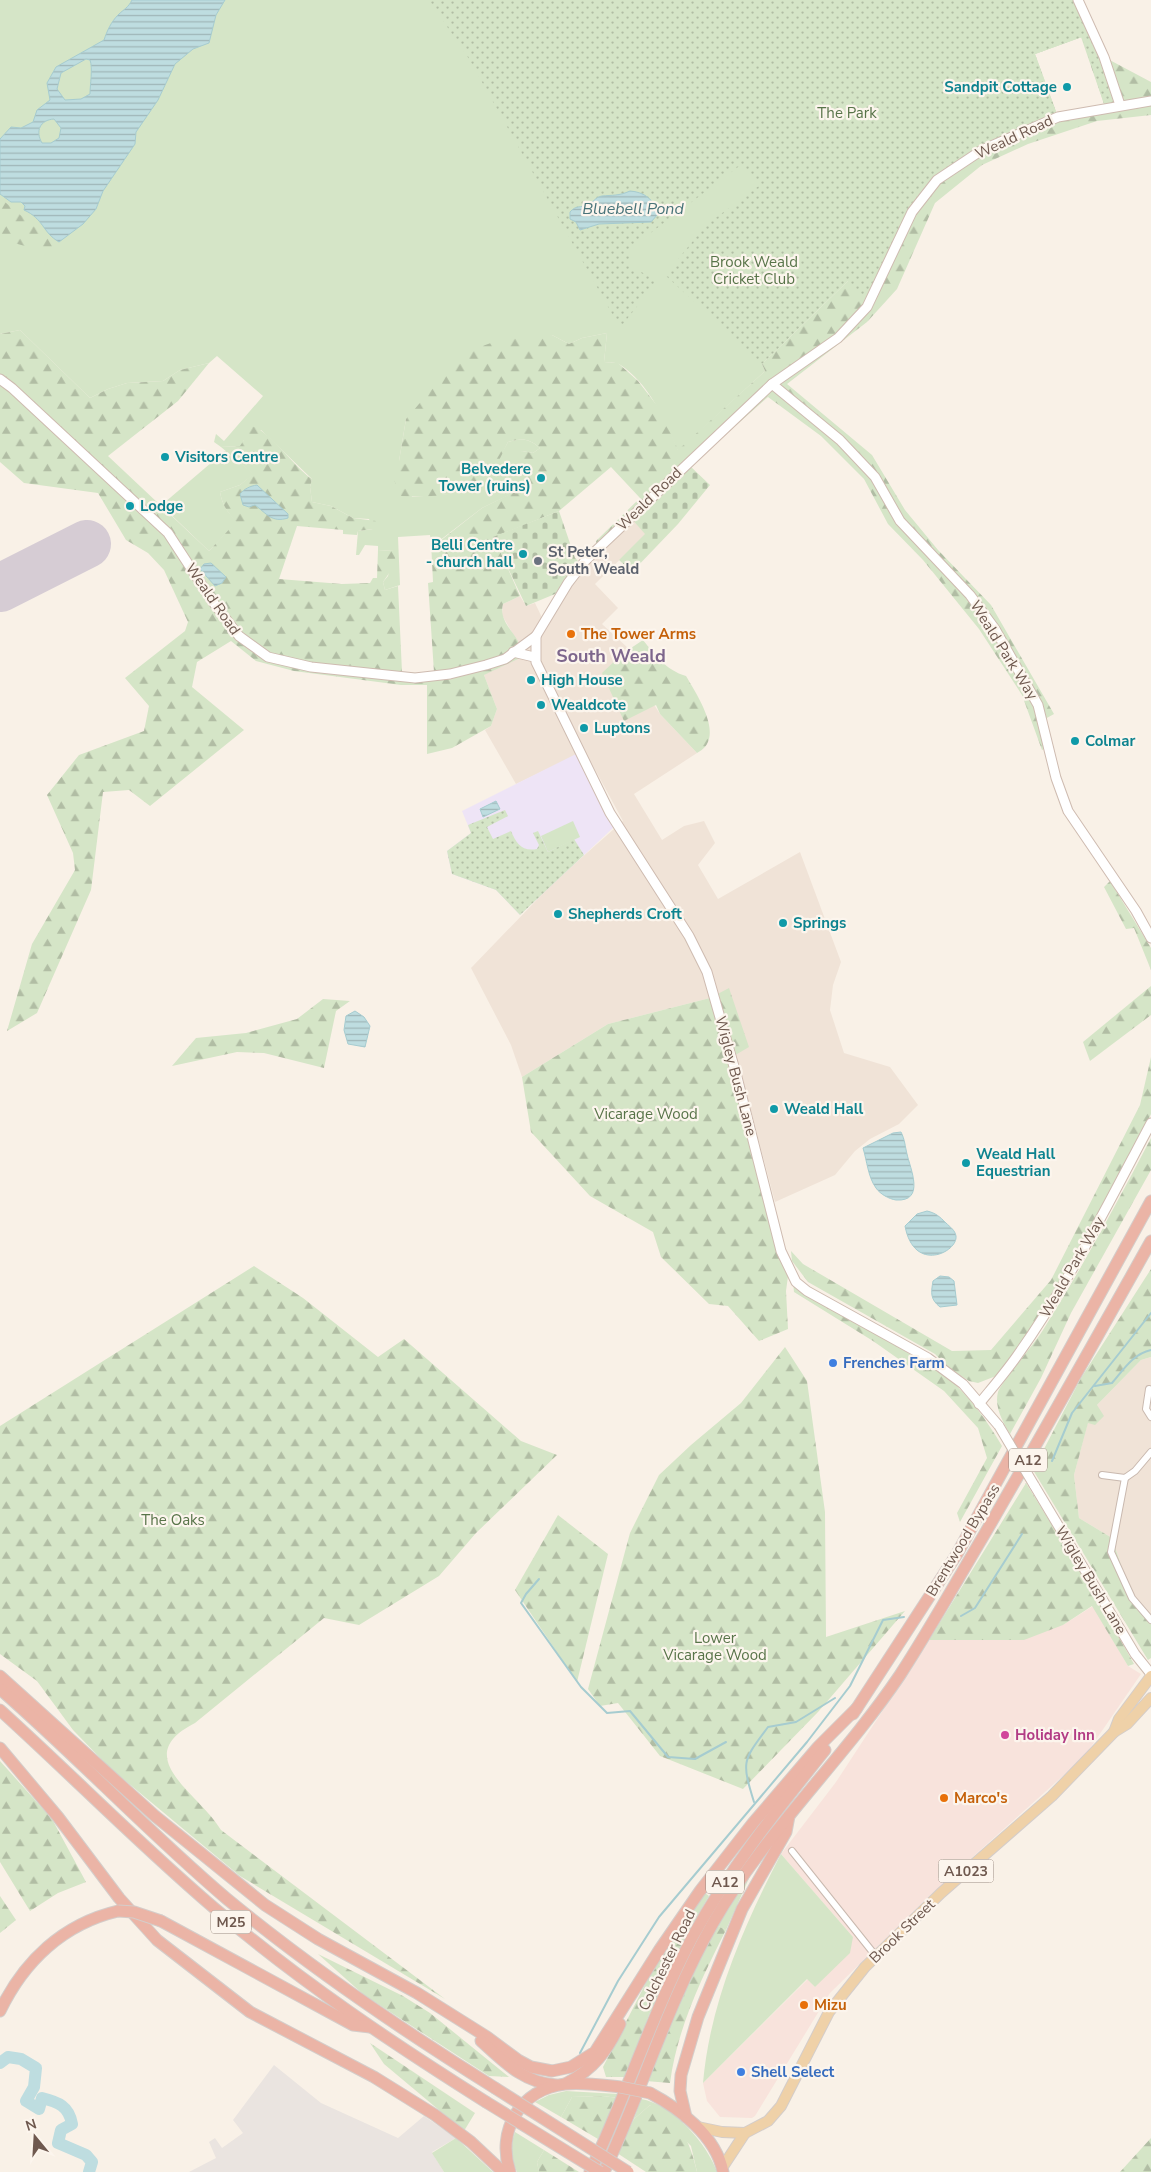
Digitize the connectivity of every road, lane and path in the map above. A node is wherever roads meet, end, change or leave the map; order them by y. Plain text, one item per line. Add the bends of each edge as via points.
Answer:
1 (1078, 0) edge
2 (1151, 101) edge
3 (1120, 105) junction
4 (0, 380) edge
5 (772, 384) junction
6 (536, 636) junction
7 (513, 652) junction
8 (534, 657) junction
9 (1151, 938) edge
10 (1151, 1123) edge
11 (1151, 1201) edge
12 (1151, 1241) edge
13 (1150, 1389) dead end
14 (979, 1404) junction
15 (1151, 1417) edge
16 (1151, 1452) edge
17 (1149, 1460) edge
18 (1102, 1475) dead end
19 (1125, 1478) junction
20 (1151, 1620) edge
21 (1151, 1675) edge
22 (0, 1676) edge
23 (0, 1689) edge
24 (1151, 1698) edge
25 (857, 1708) junction
26 (0, 1710) edge
27 (1114, 1732) junction
28 (0, 1748) edge
29 (115, 1796) junction
30 (790, 1812) junction
31 (792, 1851) dead end
32 (265, 1905) junction
33 (875, 1955) junction
34 (629, 1999) junction
35 (0, 2010) edge
36 (466, 2026) junction
37 (371, 2027) junction
38 (562, 2084) junction
39 (686, 2118) junction
40 (698, 2128) junction
41 (745, 2133) junction
42 (723, 2170) edge
43 (503, 2172) edge
44 (510, 2172) edge
45 (590, 2172) edge
46 (600, 2172) edge
47 (604, 2172) edge
48 (628, 2172) edge

1 - 3 street via 1104,57
2 - 3 street, Weald Road
3 - 5 street, Weald Road via 1040,124 982,150 937,180 912,212 867,307 838,338
4 - 7 street, Weald Road via 168,533 239,636 268,657 310,667 415,678 450,674 505,658
5 - 6 street, Weald Road via 585,561
5 - 9 street, Weald Park Way via 840,440 875,477 900,521 970,595 995,629 1038,705 1056,778 1068,811
6 - 7 street, Weald Road
6 - 8 street
7 - 8 street
8 - 14 street, Wigley Bush Lane via 610,813 689,936 707,972 781,1251 796,1282 928,1358 963,1384
10 - 14 street, Weald Park Way via 1046,1312
11 - 25 highway, Brentwood Bypass / A12 via 957,1554
12 - 30 highway, Brentwood Bypass / A12 via 1033,1451 916,1649 870,1715
13 - 15 street via 1146,1409
14 - 21 street, Wigley Bush Lane, bridge via 999,1426
16 - 17 street
17 - 19 street
18 - 19 street
19 - 20 street via 1111,1552 1132,1598
21 - 27 main road, Brook Street / A1023 via 1119,1719
22 - 32 highway, M25 via 155,1816
23 - 29 highway, M25
24 - 27 main road, Brook Street / A1023 via 1127,1724
25 - 34 highway, A12 via 818,1746 741,1838 678,1923
25 - 45 highway, Colchester Road / A12 via 766,1823 713,1900 673,1978
26 - 37 highway, M25 via 220,1913 291,1970
27 - 33 main road, Brook Street / A1023 via 1052,1796
28 - 43 highway via 58,1817 118,1898 157,1940 250,2012 374,2077 435,2115
29 - 32 highway, M25
29 - 48 highway, M25, bridge via 206,1880 302,1958 394,2024
30 - 39 highway, A12 via 786,1832 742,1909 698,2017 681,2075 680,2090
30 - 47 highway, Colchester Road / A12 via 743,1874 697,1952
31 - 33 street
32 - 36 highway, M25
33 - 41 main road, Brook Street / A1023 via 829,2012 780,2106 768,2121
34 - 36 highway, M25 via 595,2052 566,2070 545,2071 531,2067
34 - 38 highway, A12 via 602,2056 591,2068
35 - 37 highway, M25, bridge via 28,1966 64,1934 79,1923 118,1911 161,1920 352,2025
36 - 38 highway, M25 via 524,2076
37 - 46 highway, M25, bridge
38 - 39 highway, bridge via 620,2086 650,2093
38 - 44 highway via 530,2097 512,2118 505,2145
39 - 40 highway
40 - 41 main road
40 - 42 highway
41 - 42 main road, Brook Street / A1023

